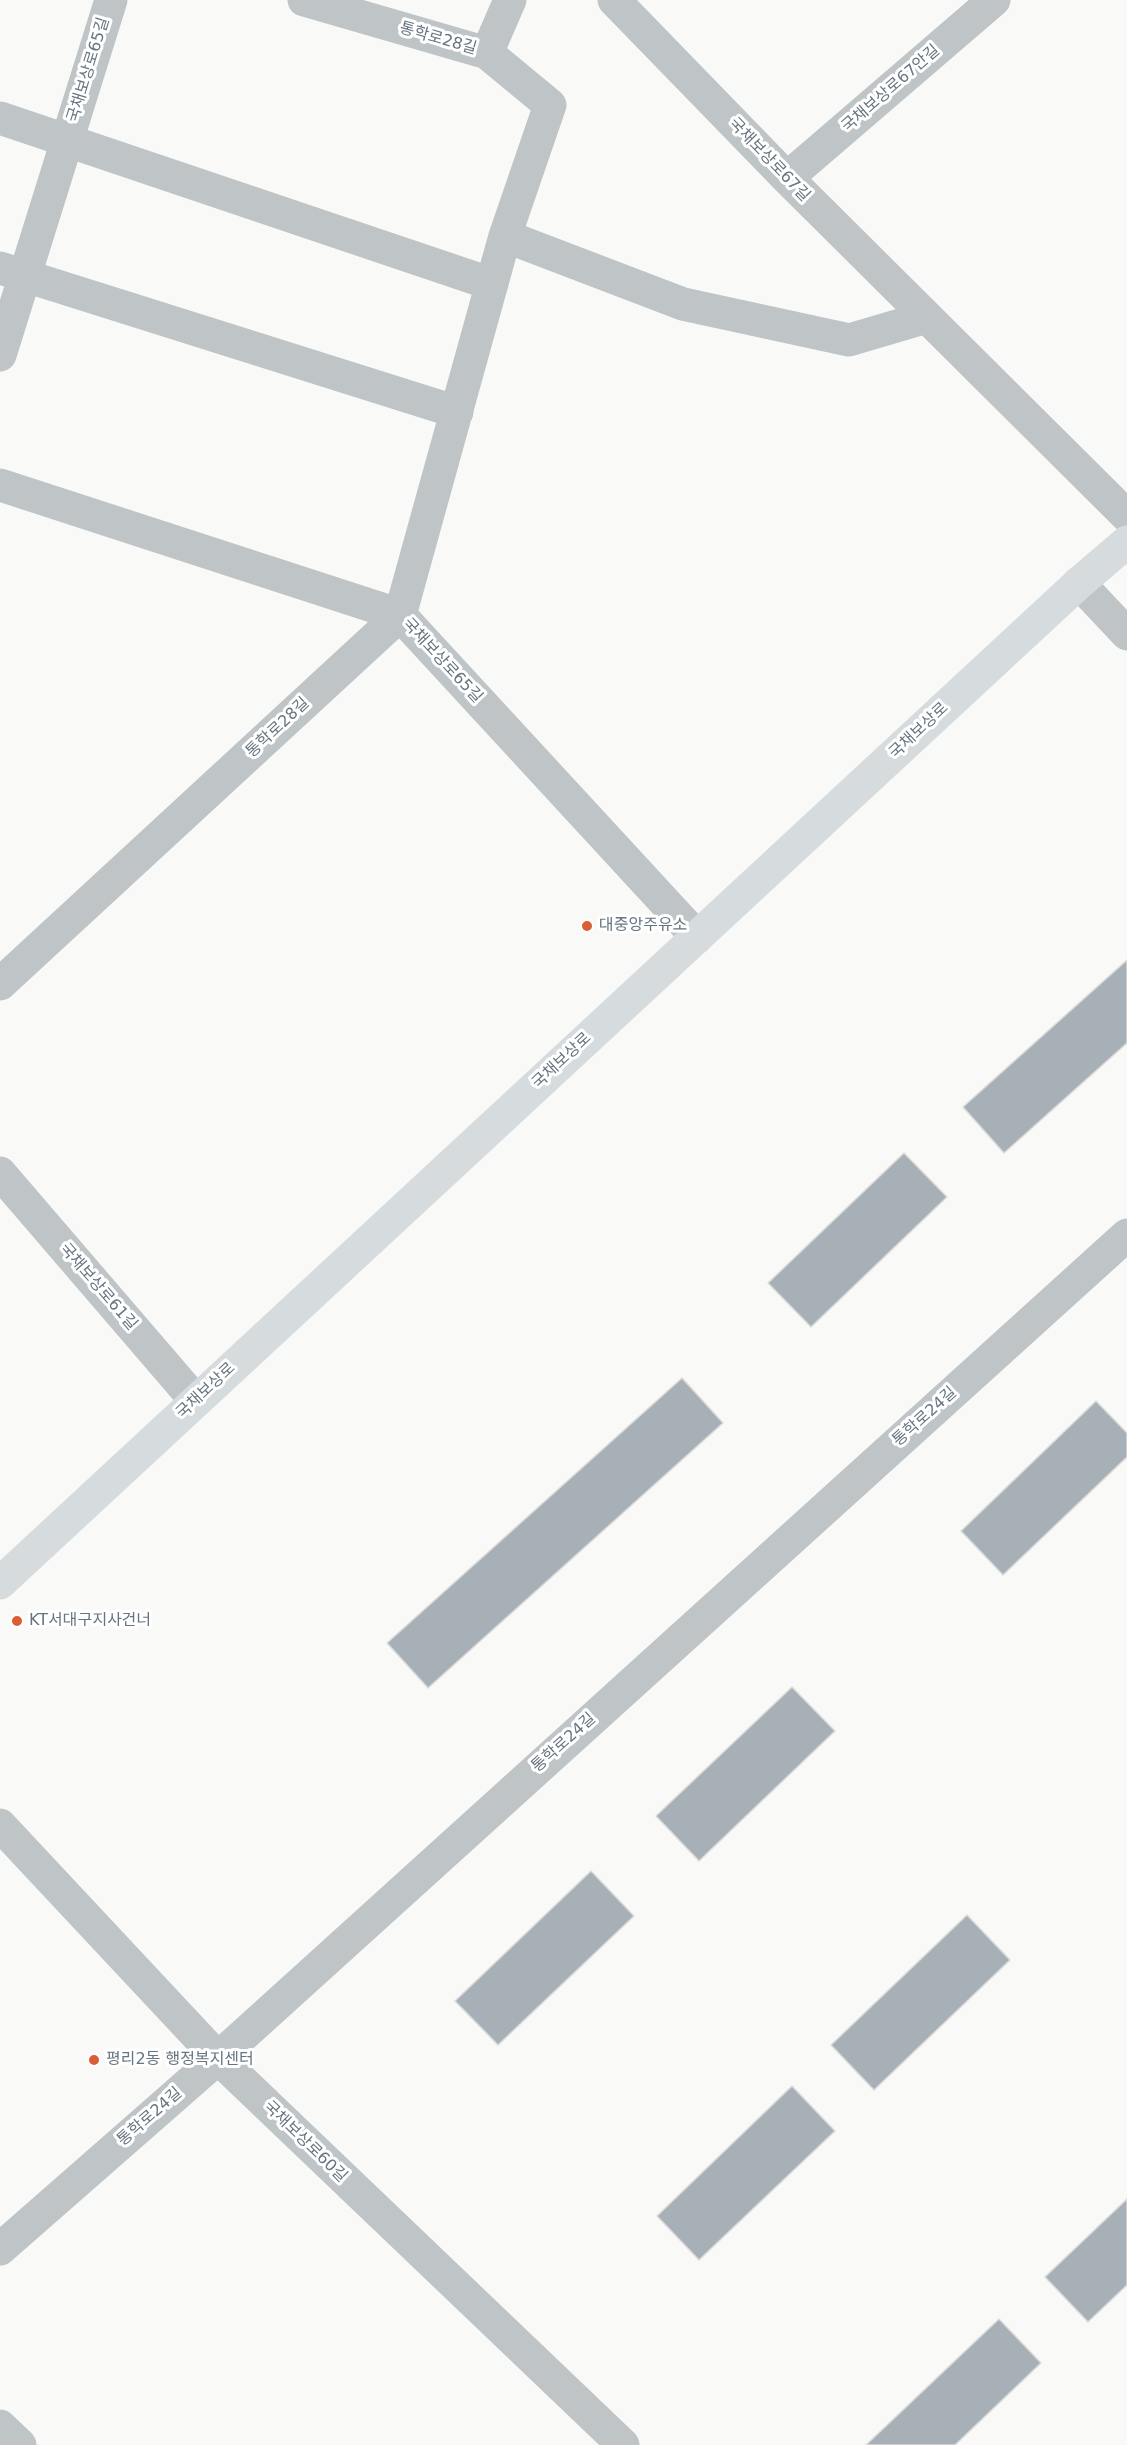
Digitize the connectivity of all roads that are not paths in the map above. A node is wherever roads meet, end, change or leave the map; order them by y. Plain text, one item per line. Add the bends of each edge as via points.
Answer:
1 (111, 0) edge
2 (304, 0) edge
3 (510, 0) edge
4 (614, 0) edge
5 (994, 0) edge
6 (487, 53) junction
7 (0, 118) edge
8 (67, 141) junction
9 (787, 178) junction
10 (505, 237) junction
11 (12, 272) edge
12 (492, 284) junction
13 (927, 317) junction
14 (0, 355) edge
15 (457, 411) junction
16 (0, 485) edge
17 (1127, 516) edge
18 (1127, 542) edge
19 (1079, 583) junction
20 (400, 615) junction
21 (1127, 634) edge
22 (697, 936) junction
23 (0, 984) edge
24 (0, 1173) edge
25 (1127, 1235) edge
26 (196, 1401) junction
27 (0, 1583) edge
28 (0, 1825) edge
29 (218, 2058) junction
30 (0, 2249) edge
31 (0, 2426) edge
32 (20, 2445) edge
33 (623, 2445) edge

1 - 8 street, 국채보상로65길
2 - 6 street, 통학로28길
3 - 6 street
4 - 9 street, 국채보상로67길
5 - 9 street, 국채보상로67안길
6 - 10 street, 통학로28길 via 549,105
7 - 8 street, 국채보상로65길
8 - 11 street, 국채보상로65길
8 - 12 street
9 - 13 street, 국채보상로67길
10 - 12 street, 통학로28길
10 - 13 street via 683,304 849,340
11 - 14 street, 국채보상로65길
11 - 15 street
12 - 15 street, 통학로28길
13 - 17 street, 국채보상로67길
15 - 20 street, 통학로28길
16 - 20 street, 국채보상로65길
18 - 19 main road, 국채보상로
19 - 21 street
19 - 22 main road, 국채보상로
20 - 22 street, 국채보상로65길
20 - 23 street, 통학로28길
22 - 26 main road, 국채보상로
24 - 26 street, 국채보상로61길
25 - 29 street, 통학로24길
26 - 27 main road, 국채보상로
28 - 29 street, 국채보상로60길
29 - 30 street, 통학로24길
29 - 33 street, 국채보상로60길
31 - 32 street

